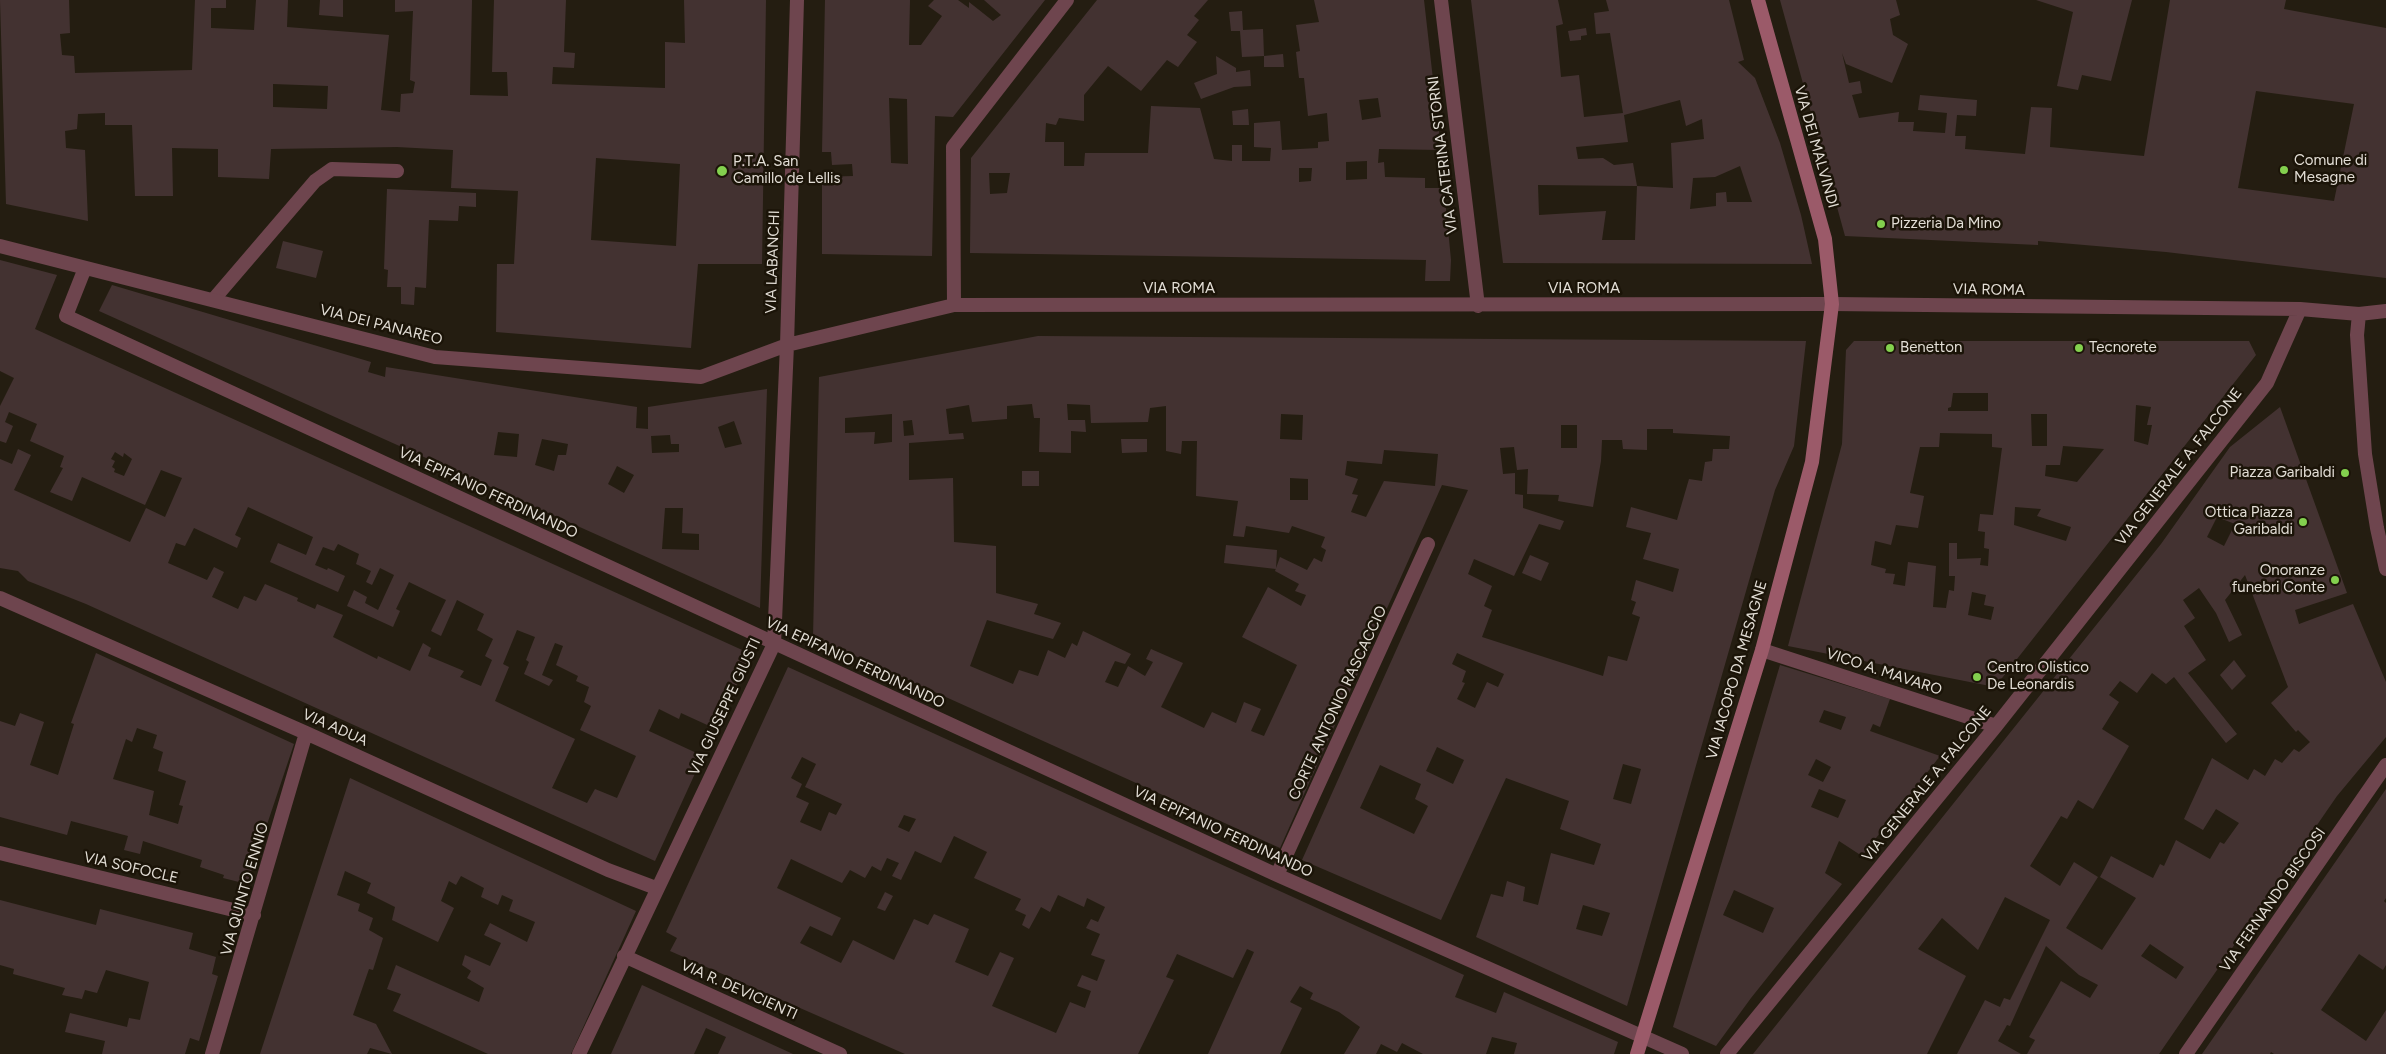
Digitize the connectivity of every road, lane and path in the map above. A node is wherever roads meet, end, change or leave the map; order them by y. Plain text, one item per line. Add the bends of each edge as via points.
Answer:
1 (797, 0) edge
2 (1067, 0) edge
3 (1441, 0) edge
4 (1758, 0) edge
5 (396, 171) dead end
6 (0, 246) edge
7 (86, 268) junction
8 (213, 300) junction
9 (1832, 304) junction
10 (954, 306) junction
11 (1478, 306) junction
12 (2300, 309) junction
13 (2386, 311) edge
14 (2360, 314) junction
15 (787, 345) junction
16 (1428, 544) dead end
17 (2386, 569) edge
18 (0, 598) edge
19 (774, 644) junction
20 (1762, 650) junction
21 (1996, 726) junction
22 (306, 733) junction
23 (2386, 765) edge
24 (0, 853) edge
25 (1277, 875) junction
26 (656, 888) junction
27 (254, 915) junction
28 (624, 956) junction
29 (1641, 1036) junction
30 (212, 1054) edge
31 (579, 1054) edge
32 (840, 1054) edge
33 (1637, 1054) edge
34 (1682, 1054) edge
35 (1727, 1054) edge
36 (2186, 1054) edge

1 - 15 street, VIA LABANCHI
2 - 10 street via 953,147
3 - 11 street, VIA CATERINA STORNI
4 - 9 main road, VIA DEI MALVINDI via 1825,239
5 - 8 street via 332,169 315,181
6 - 7 street, VIA DEI PANAREO
7 - 8 street, VIA DEI PANAREO
7 - 19 street, VIA EPIFANIO FERDINANDO via 66,316
8 - 15 street, VIA DEI PANAREO via 436,357 701,377
9 - 11 street, VIA ROMA
9 - 12 street, VIA ROMA
9 - 20 main road, VIA IACOPO DA MESAGNE via 1812,462
10 - 11 street, VIA ROMA
10 - 15 street, VIA ROMA
12 - 14 street, VIA ROMA
12 - 21 street, VIA GENERALE A. FALCONE via 2267,383
13 - 14 street, VIA ROMA
14 - 17 street via 2357,335 2365,454
15 - 19 street, VIA GIUSEPPE GIUSTI
16 - 25 street, CORTE ANTONIO RASCACCIO
18 - 22 street, VIA ADUA
19 - 25 street, VIA EPIFANIO FERDINANDO
19 - 26 street, VIA GIUSEPPE GIUSTI
20 - 21 street, VICO A. MAVARO
20 - 29 main road, VIA IACOPO DA MESAGNE
21 - 35 street, VIA GENERALE A. FALCONE
22 - 26 street, VIA ADUA via 608,870
22 - 27 street, VIA QUINTO ENNIO
23 - 36 street, VIA FERNANDO BISCOSI
24 - 27 street, VIA SOFOCLE
25 - 29 street, VIA EPIFANIO FERDINANDO
26 - 28 street, VIA GIUSEPPE GIUSTI
27 - 30 street, VIA QUINTO ENNIO
28 - 31 street, VIA GIUSEPPE GIUSTI
28 - 32 street, VIA R. DEVICIENTI
29 - 33 main road, VIA IACOPO DA MESAGNE
29 - 34 street, VIA EPIFANIO FERDINANDO

